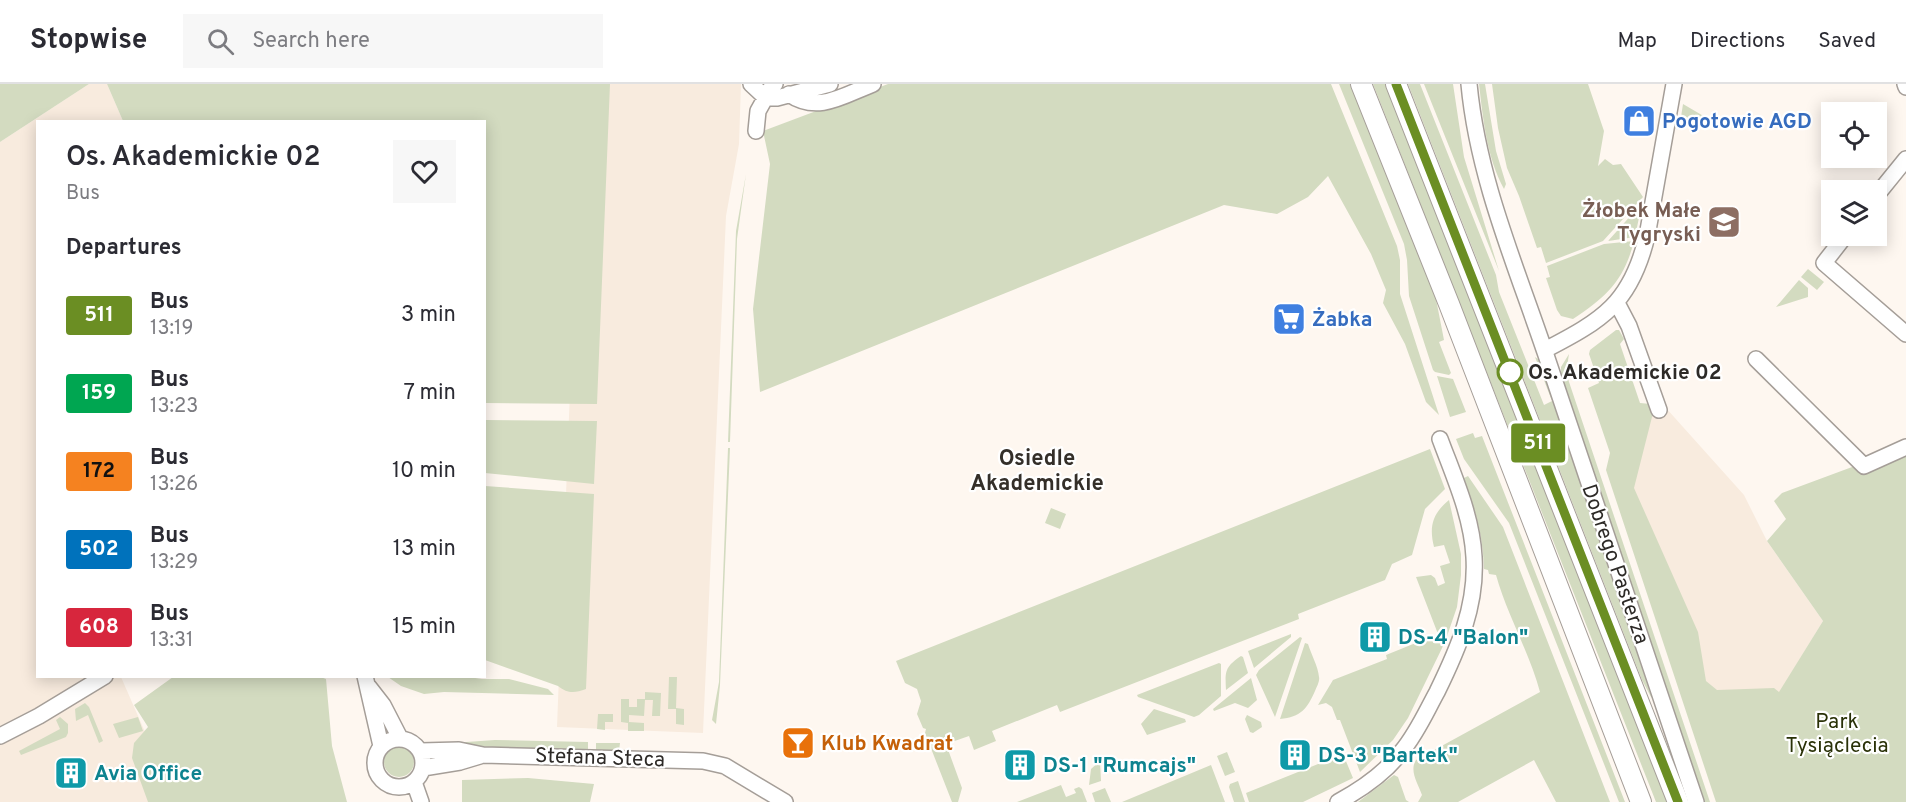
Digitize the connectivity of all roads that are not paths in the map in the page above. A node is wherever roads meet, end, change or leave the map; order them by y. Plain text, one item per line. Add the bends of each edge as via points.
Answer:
1 (751, 84) edge
2 (776, 84) edge
3 (873, 84) edge
4 (1361, 84) edge
5 (1396, 84) edge
6 (1469, 84) edge
7 (1672, 85) edge
8 (824, 86) edge
9 (792, 89) edge
10 (766, 98) junction
11 (756, 130) dead end
12 (1906, 159) edge
13 (1887, 182) edge
14 (1837, 246) edge
15 (1617, 303) junction
16 (1906, 334) edge
17 (1545, 350) junction
18 (1756, 359) dead end
19 (1659, 410) dead end
20 (1440, 439) dead end
21 (1906, 447) edge
22 (102, 678) edge
23 (367, 682) edge
24 (0, 736) edge
25 (400, 738) junction
26 (381, 746) junction
27 (421, 751) junction
28 (483, 755) junction
29 (423, 768) junction
30 (414, 782) junction
31 (398, 787) junction
32 (407, 802) edge
33 (421, 802) edge
34 (785, 802) edge
35 (1338, 802) edge
36 (1641, 802) edge
37 (1678, 802) edge
38 (1696, 802) edge

1 - 10 street
2 - 10 street
3 - 9 street via 816,104 799,101
4 - 36 main road
5 - 37 main road
6 - 17 street, Dobrego Pasterza via 1488,185
7 - 15 street via 1644,250
8 - 9 street
9 - 10 street via 777,98
10 - 11 street via 758,111
12 - 13 street
14 - 16 street via 1824,263
15 - 17 street via 1598,320
15 - 19 street
17 - 38 street, Dobrego Pasterza
18 - 21 street via 1864,466
20 - 35 street via 1472,535 1475,574 1466,623 1447,672 1402,752 1377,776
22 - 24 street
23 - 25 street
23 - 26 street
25 - 26 street
25 - 27 street via 409,740
26 - 31 street via 375,768 384,782
27 - 28 street, Stefana Steca via 459,750
27 - 29 street
28 - 29 street, Stefana Steca
28 - 34 street, Stefana Steca via 717,763
29 - 30 street
30 - 31 street
30 - 33 street
31 - 32 street

